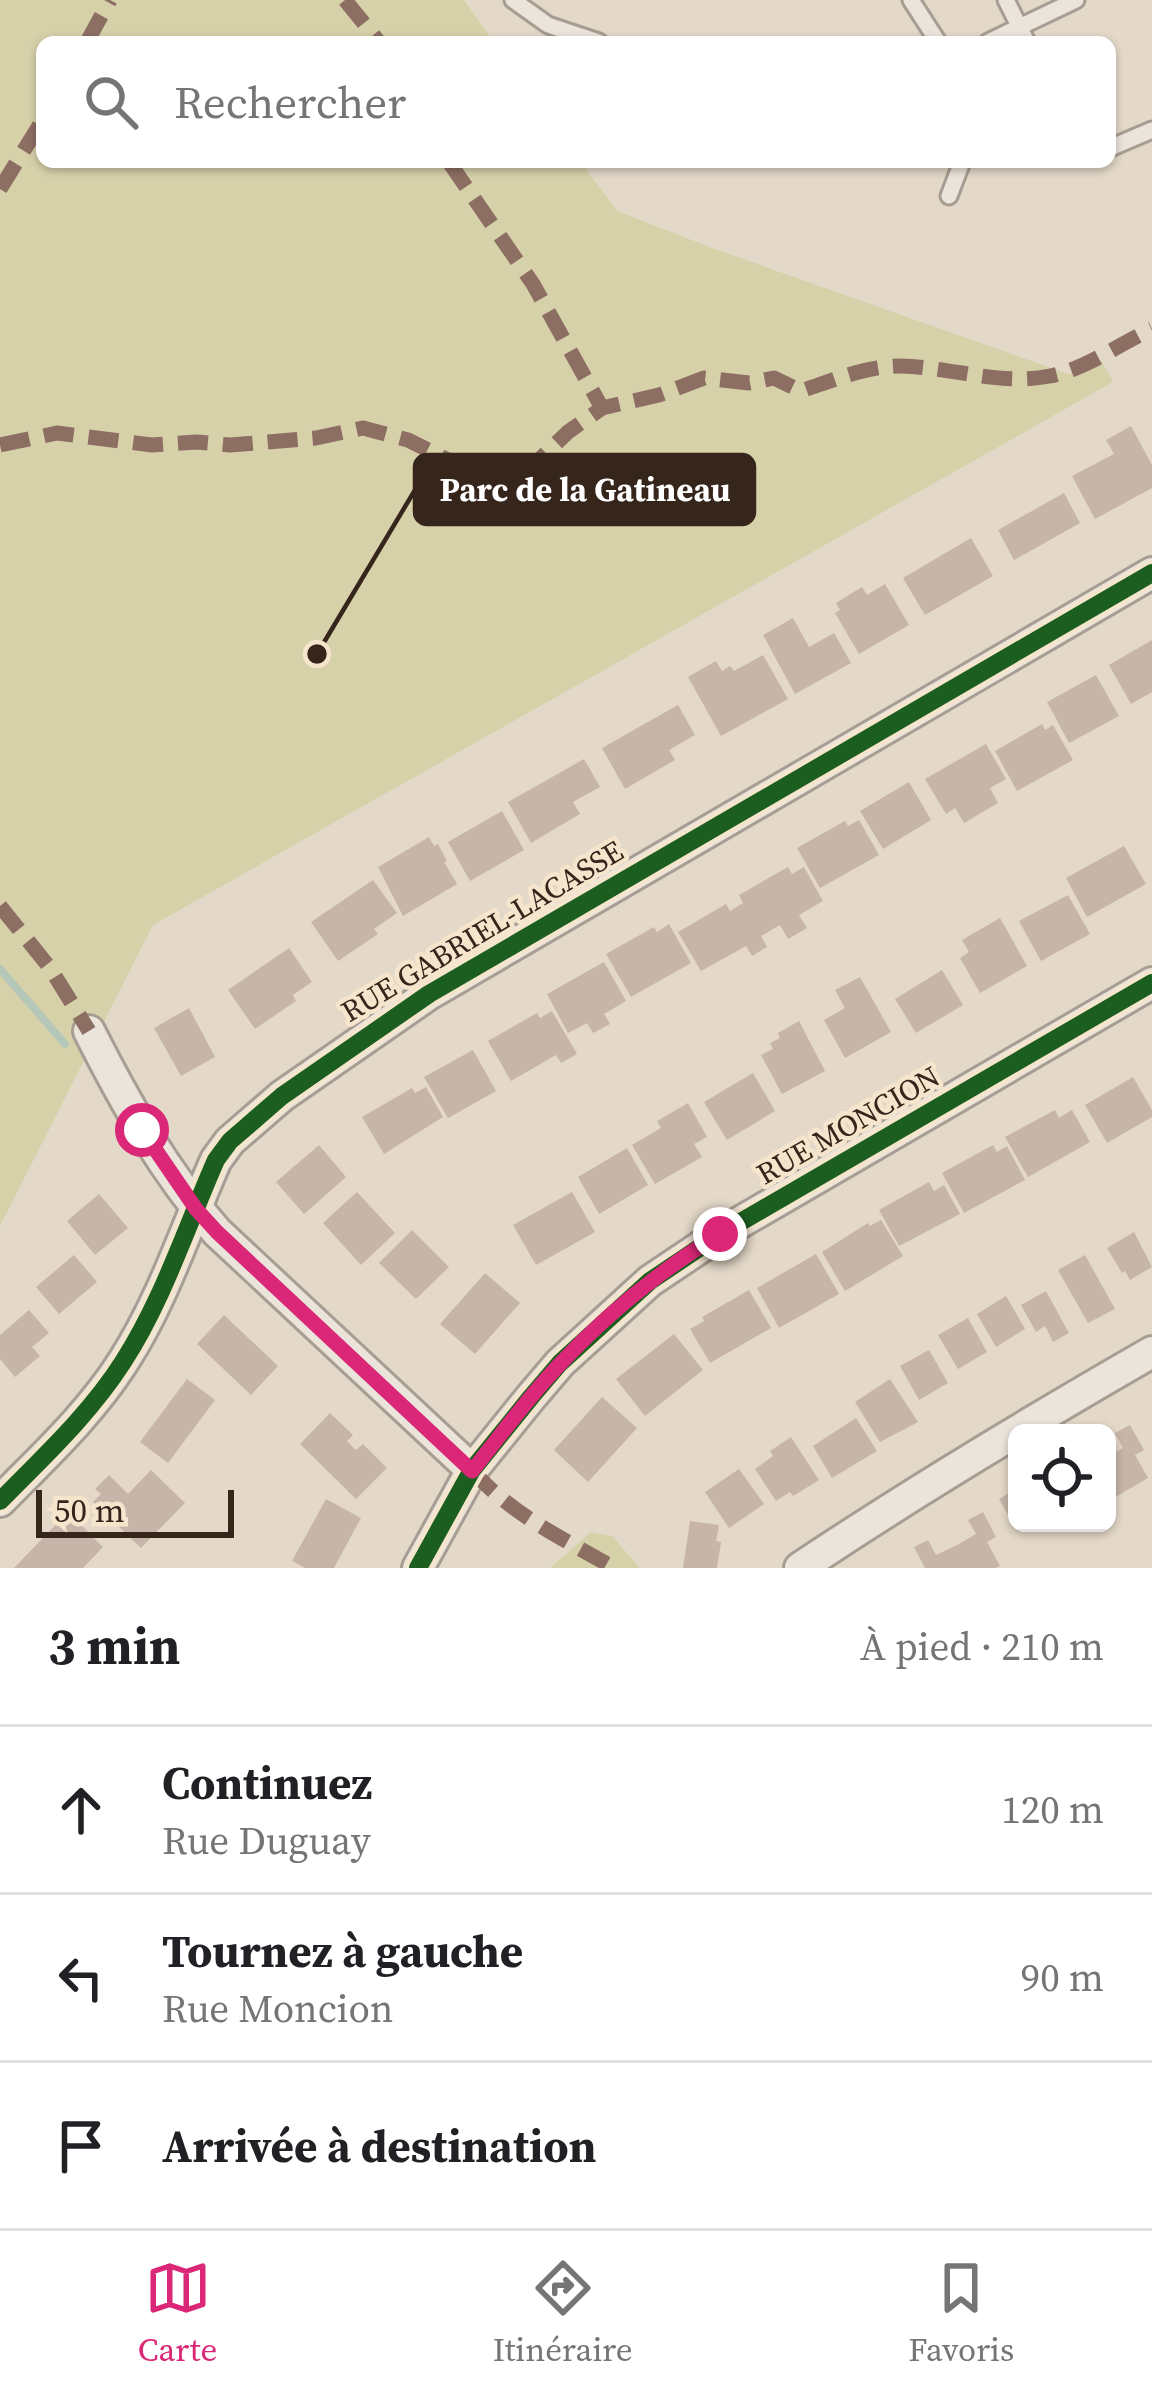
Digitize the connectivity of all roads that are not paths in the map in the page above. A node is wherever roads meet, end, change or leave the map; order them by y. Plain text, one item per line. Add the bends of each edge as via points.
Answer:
1 (513, 0) edge
2 (911, 0) edge
3 (1006, 0) edge
4 (1076, 0) edge
5 (1024, 34) edge
6 (580, 36) edge
7 (934, 36) edge
8 (1152, 130) edge
9 (1116, 145) edge
10 (960, 168) edge
11 (950, 196) dead end
12 (1152, 573) edge
13 (1152, 982) edge
14 (89, 1031) dead end
15 (196, 1209) junction
16 (1152, 1352) edge
17 (472, 1471) junction
18 (0, 1502) edge
19 (418, 1568) edge
20 (800, 1568) edge

1 - 6 lane via 548,26
2 - 7 lane
3 - 5 lane
4 - 5 lane
8 - 9 lane
10 - 11 lane
12 - 15 street, RUE GABRIEL-LACASSE via 395,1016 230,1141
13 - 17 street, RUE MONCION via 682,1258 560,1364
14 - 15 street
15 - 17 street
15 - 18 street, RUE GABRIEL-LACASSE via 124,1361
16 - 20 street
17 - 19 street, RUE MONCION

